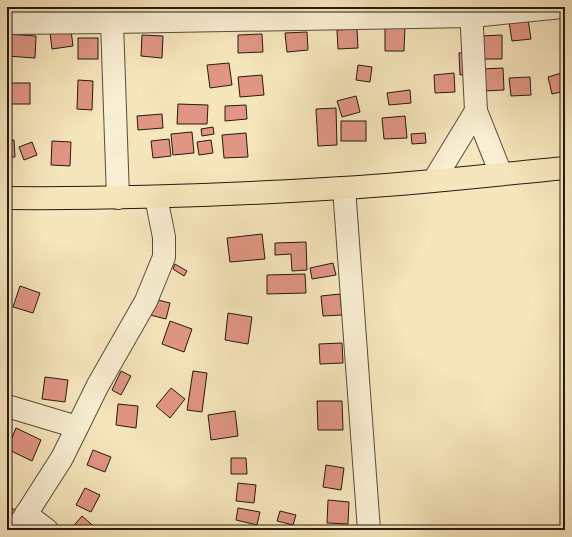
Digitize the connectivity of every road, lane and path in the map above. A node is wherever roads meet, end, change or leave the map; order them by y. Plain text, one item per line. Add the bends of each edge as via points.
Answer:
1 (562, 7) edge
2 (472, 12) edge
3 (112, 22) junction
4 (7, 23) edge
5 (476, 111) junction
6 (565, 168) edge
7 (501, 174) junction
8 (434, 180) junction
9 (344, 188) junction
10 (156, 197) junction
11 (7, 198) edge
12 (118, 198) junction
13 (7, 406) edge
14 (77, 427) junction
15 (21, 522) edge
16 (47, 530) edge
17 (369, 530) edge

1 - 2 street
2 - 3 street
2 - 5 street
3 - 4 street
3 - 12 street
5 - 7 street
5 - 8 street
6 - 7 main road
7 - 8 main road
8 - 9 main road
9 - 10 main road
9 - 17 street
10 - 12 main road
10 - 14 street via 164,237 164,257 146,301
11 - 12 main road
13 - 14 street
14 - 15 street via 62,458
15 - 16 street

